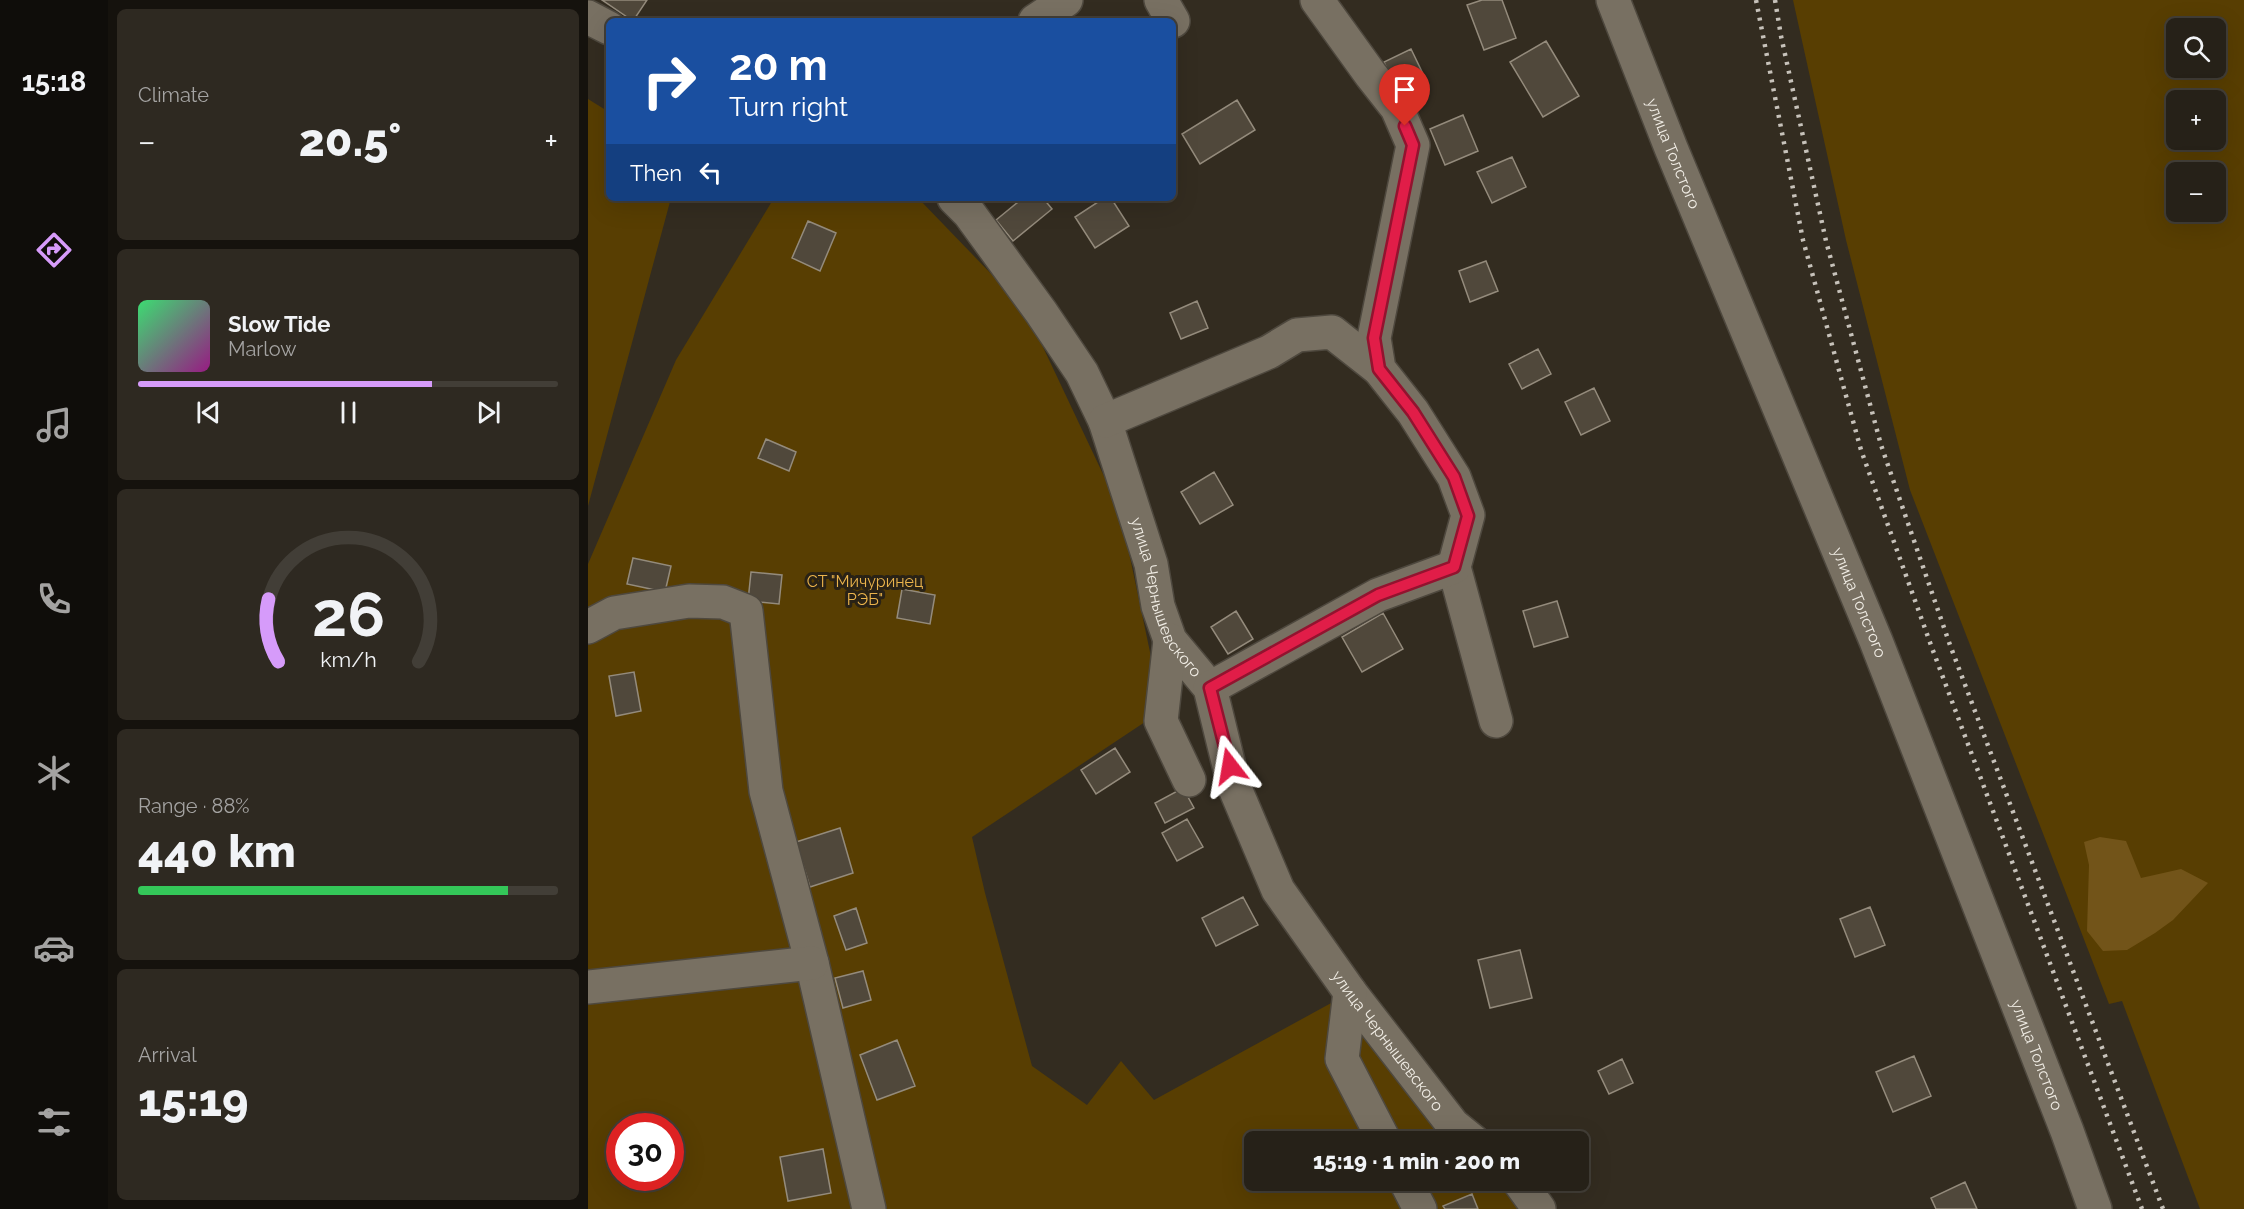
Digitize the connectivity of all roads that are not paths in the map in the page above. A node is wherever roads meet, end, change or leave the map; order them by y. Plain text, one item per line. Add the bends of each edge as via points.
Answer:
1 (1066, 0) edge
2 (1161, 0) edge
3 (1317, 0) edge
4 (1613, 0) edge
5 (588, 17) edge
6 (1039, 18) edge
7 (1171, 18) edge
8 (606, 26) edge
9 (957, 201) edge
10 (1379, 369) junction
11 (1105, 421) junction
12 (1454, 567) junction
13 (588, 627) edge
14 (1170, 640) junction
15 (1210, 688) junction
16 (1496, 721) dead end
17 (1189, 780) dead end
18 (812, 963) junction
19 (588, 987) edge
20 (1350, 992) junction
21 (1378, 1131) edge
22 (1460, 1131) edge
23 (1411, 1191) edge
24 (1526, 1191) edge
25 (869, 1209) edge
26 (1420, 1209) edge
27 (1539, 1209) edge
28 (2095, 1209) edge

1 - 6 street
2 - 7 street
3 - 10 street via 1397,108 1413,145 1374,338
4 - 28 street, улица Толстого via 1876,641
5 - 8 street
9 - 11 street, улица Чернышевского via 1041,312 1082,373
10 - 11 street via 1332,332 1297,335 1269,352
10 - 12 street via 1413,412 1454,477 1468,516
11 - 14 street, улица Чернышевского via 1151,564 1158,606
12 - 15 street via 1378,595
12 - 16 street
13 - 18 street via 614,613 689,601 723,602 746,611 766,791
14 - 15 street, улица Чернышевского
14 - 17 street via 1161,721
15 - 20 street, улица Чернышевского via 1234,786 1278,890
18 - 19 street
18 - 25 street
20 - 21 street via 1342,1059
20 - 22 street, улица Чернышевского
23 - 26 street
24 - 27 street

